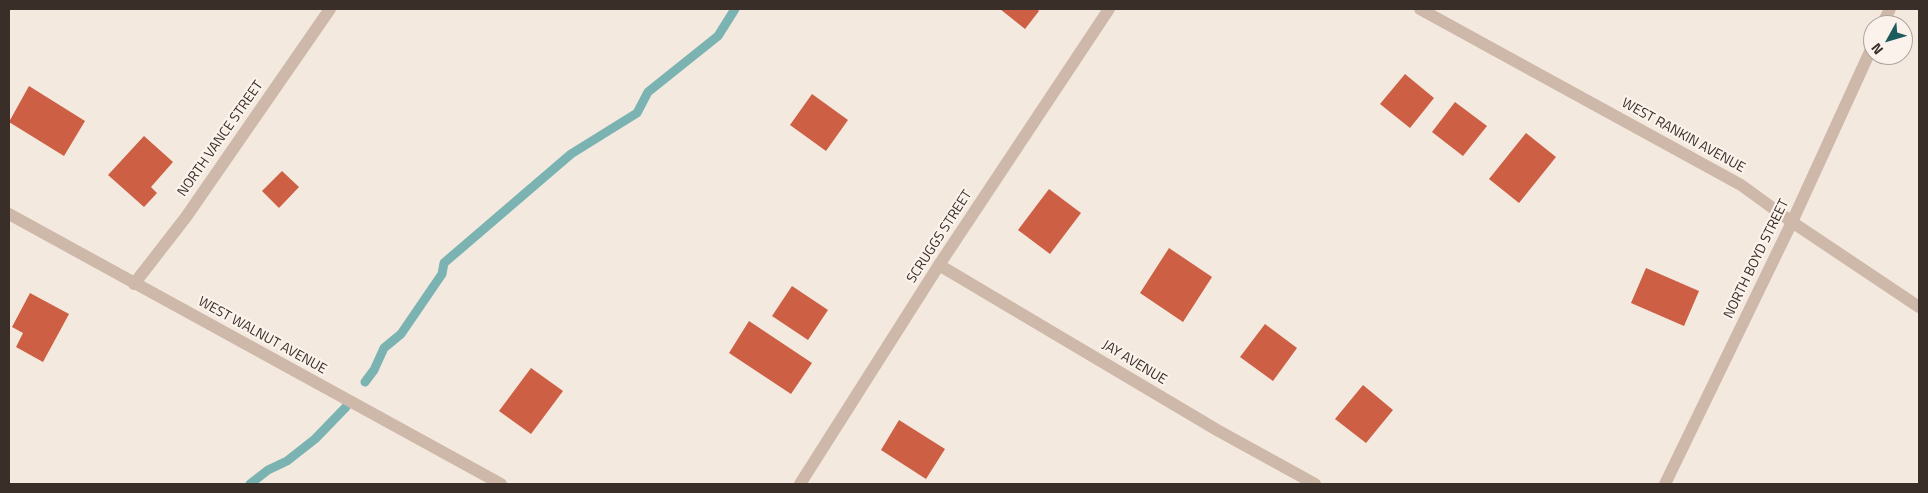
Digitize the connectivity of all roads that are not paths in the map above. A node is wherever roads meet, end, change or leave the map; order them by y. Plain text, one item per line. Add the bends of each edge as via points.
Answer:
1 (330, 9) edge
2 (1109, 9) edge
3 (1420, 9) edge
4 (1864, 65) edge
5 (9, 214) edge
6 (1792, 222) junction
7 (939, 265) junction
8 (134, 284) junction
9 (1919, 307) edge
10 (501, 484) edge
11 (800, 484) edge
12 (1315, 484) edge
13 (1665, 484) edge

1 - 8 street, NORTH VANCE STREET via 186,216
2 - 7 street, SCRUGGS STREET
3 - 6 street, WEST RANKIN AVENUE via 1741,184
4 - 6 street, NORTH BOYD STREET
5 - 8 street, WEST WALNUT AVENUE
6 - 9 street, WEST RANKIN AVENUE
6 - 13 street, NORTH BOYD STREET
7 - 11 street, SCRUGGS STREET
7 - 12 street, JAY AVENUE via 1217,430
8 - 10 street, WEST WALNUT AVENUE

